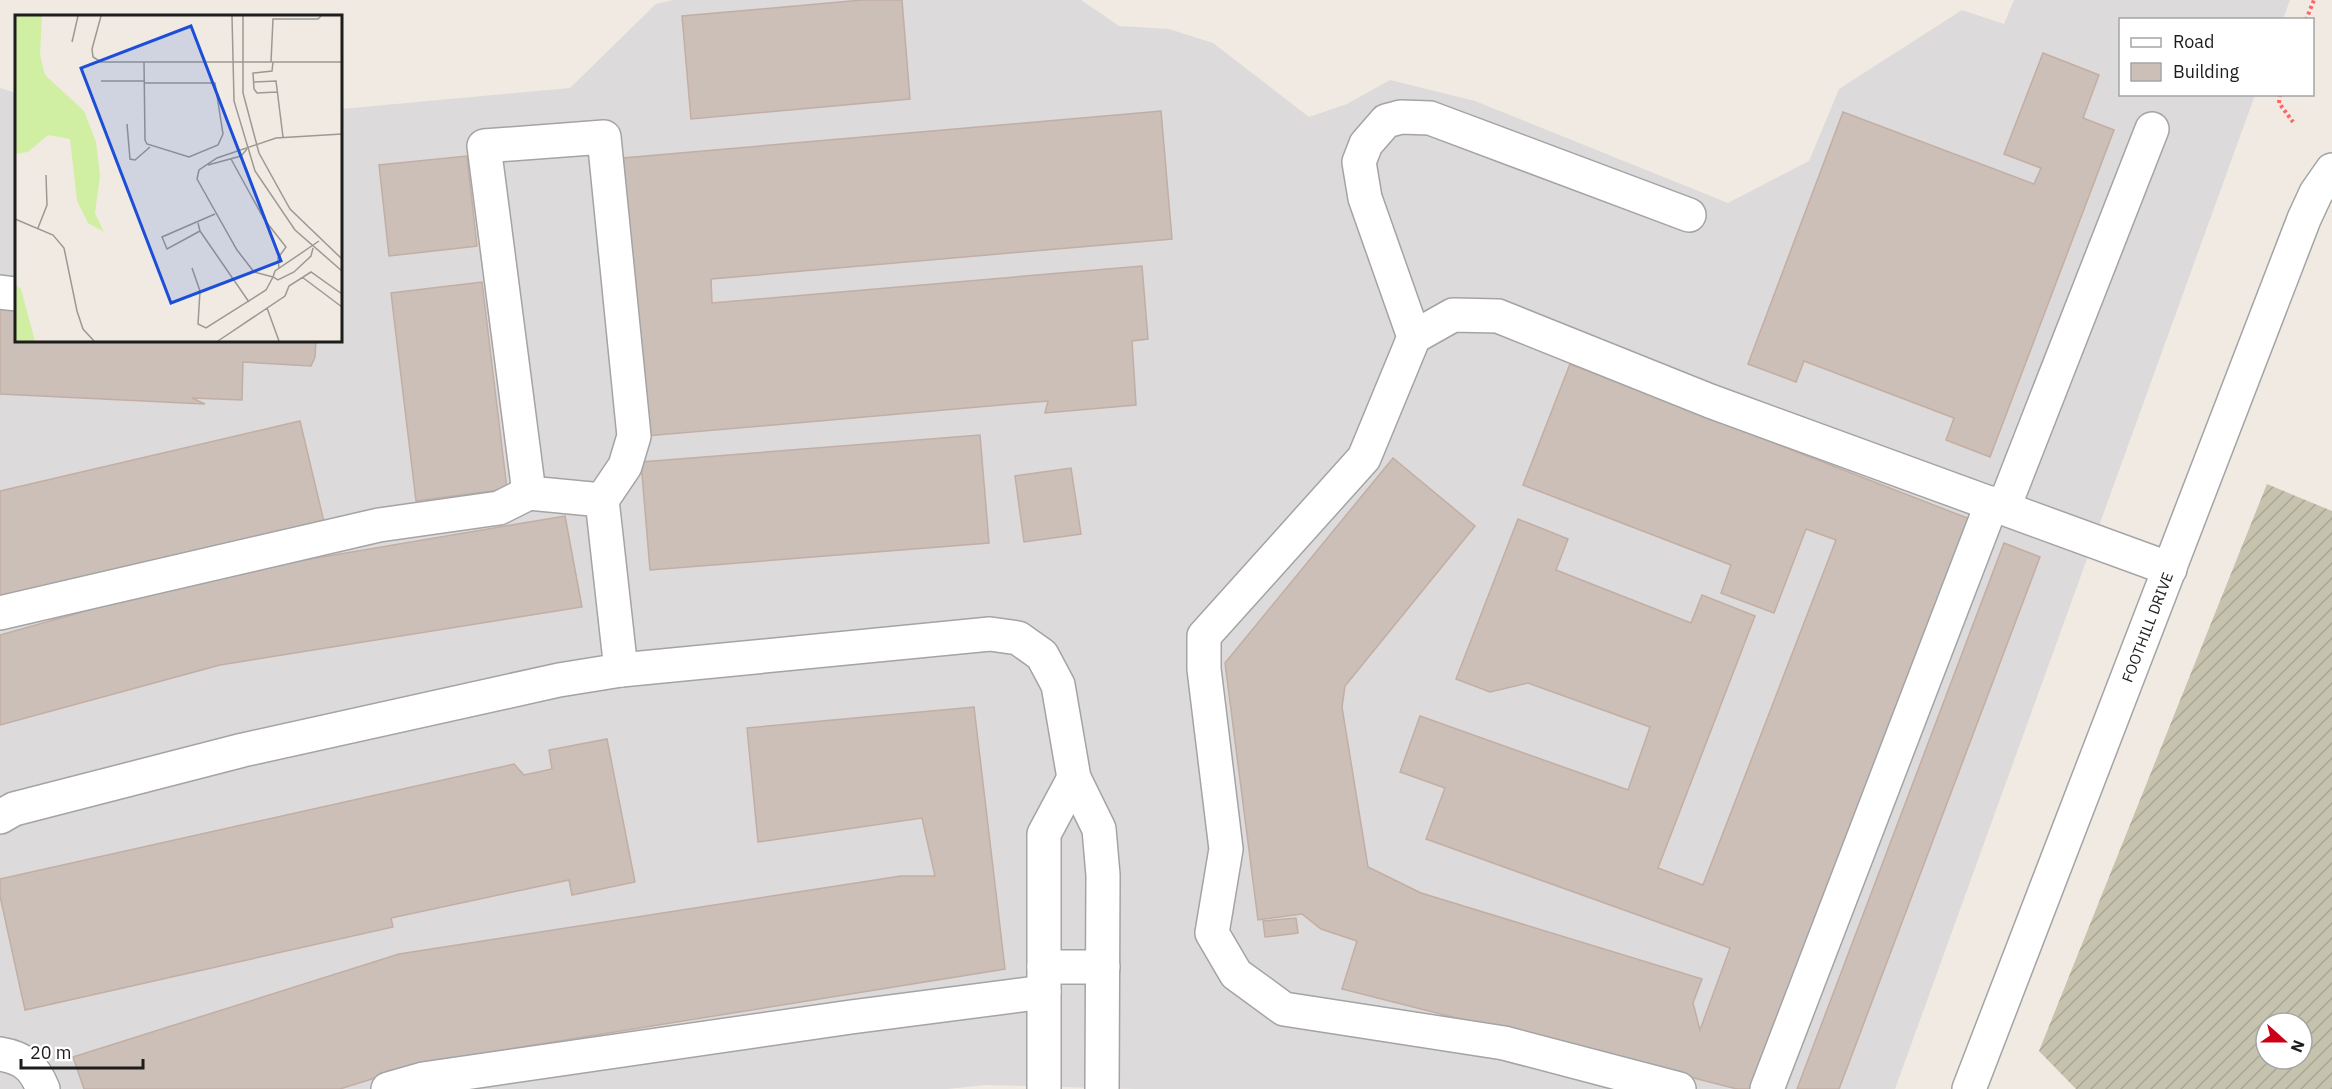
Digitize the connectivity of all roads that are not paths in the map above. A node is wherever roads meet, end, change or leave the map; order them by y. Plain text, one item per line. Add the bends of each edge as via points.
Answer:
1 (2152, 129) dead end
2 (2332, 170) edge
3 (1689, 214) dead end
4 (0, 292) edge
5 (15, 294) edge
6 (1414, 336) junction
7 (529, 494) junction
8 (602, 500) junction
9 (1998, 505) junction
10 (2170, 569) junction
11 (0, 613) edge
12 (621, 670) junction
13 (1074, 778) junction
14 (0, 817) edge
15 (1103, 967) junction
16 (1044, 979) junction
17 (0, 1053) edge
18 (43, 1089) edge
19 (388, 1089) edge
20 (1044, 1089) edge
21 (1102, 1089) edge
22 (1679, 1089) edge
23 (1767, 1089) edge
24 (1970, 1089) edge

1 - 9 street
2 - 10 street, FOOTHILL DRIVE via 2304,219
3 - 6 street via 1430,118 1386,121 1366,144 1359,162 1365,198
4 - 5 street
6 - 9 street via 1453,315 1498,316 1710,400
6 - 22 street via 1364,458 1204,636 1204,669 1226,849 1212,933 1236,974 1284,1009 1504,1043
7 - 8 street
7 - 8 street via 484,146 603,137 634,436 625,466
7 - 11 street via 498,508 379,525
8 - 12 street
9 - 10 street
9 - 23 street
10 - 24 street, FOOTHILL DRIVE
12 - 13 street via 990,634 1018,638 1042,656 1058,685
12 - 14 street via 559,680 243,750 14,809
13 - 15 street via 1098,829 1103,875
13 - 16 street via 1044,834
15 - 16 street
15 - 21 street
16 - 19 street via 851,1017 423,1078
16 - 20 street
17 - 18 street via 35,1070

